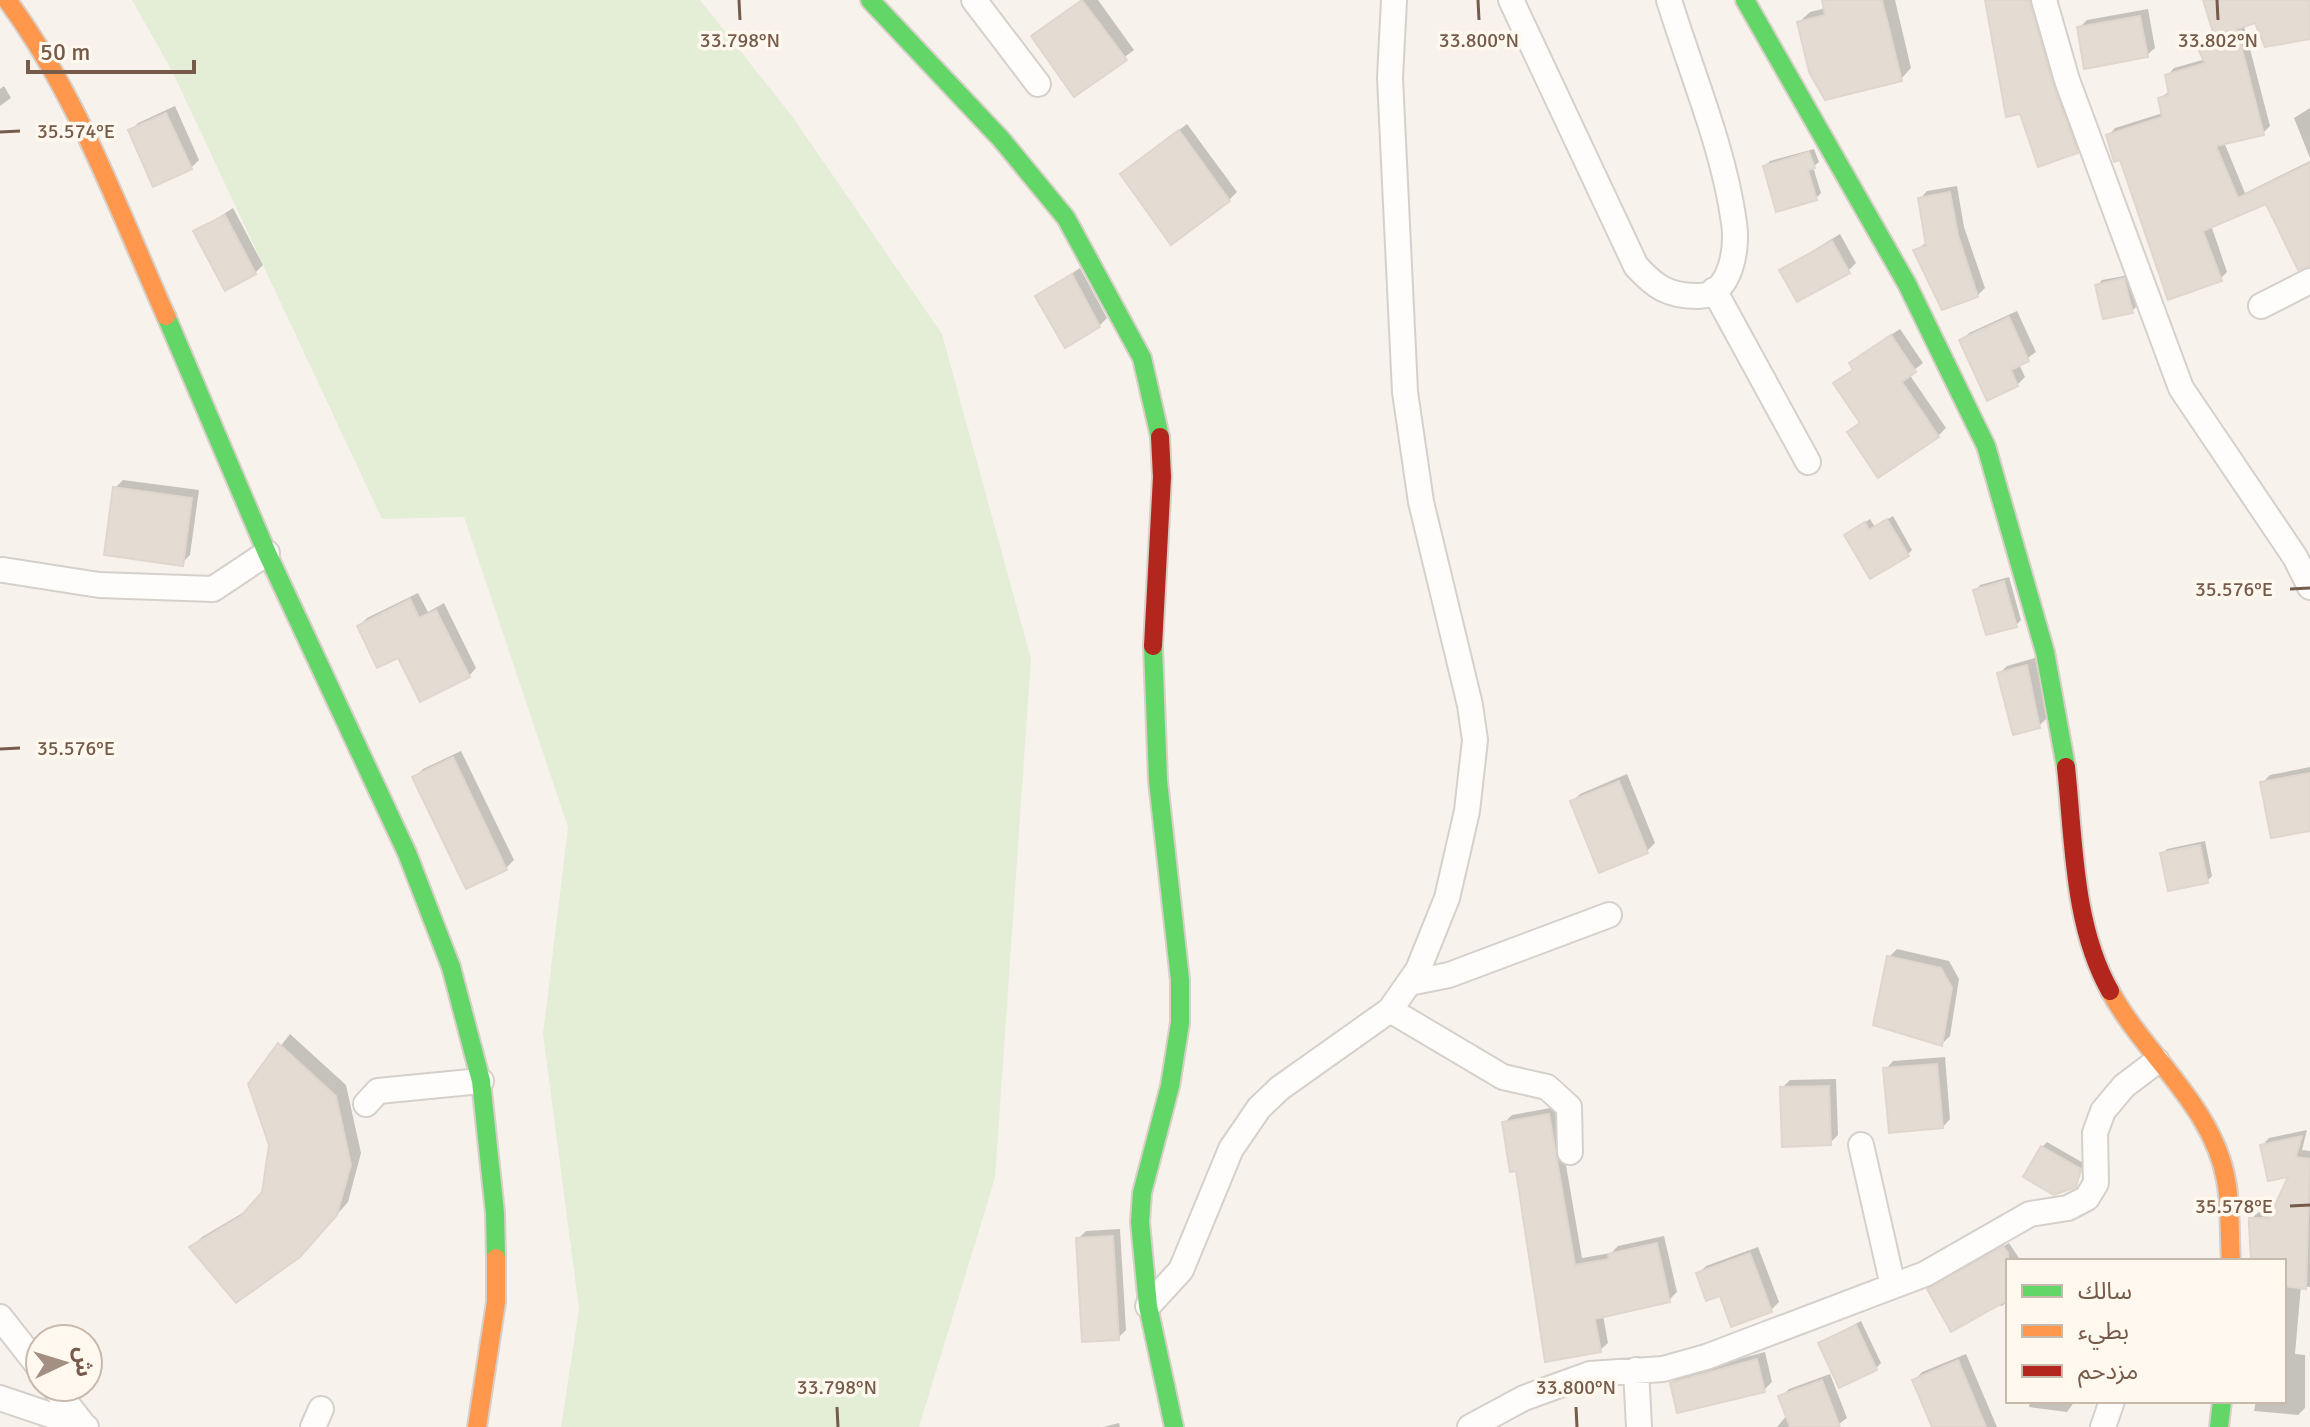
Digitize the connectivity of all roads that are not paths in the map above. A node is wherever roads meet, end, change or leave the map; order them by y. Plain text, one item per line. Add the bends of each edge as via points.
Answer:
1 (7, 0) edge
2 (870, 0) edge
3 (974, 0) edge
4 (1394, 0) edge
5 (1511, 0) edge
6 (1669, 0) edge
7 (1745, 0) edge
8 (2044, 0) edge
9 (1038, 84) dead end
10 (2310, 281) edge
11 (1714, 290) junction
12 (2261, 306) dead end
13 (1808, 462) dead end
14 (267, 553) junction
15 (3, 570) dead end
16 (2310, 587) edge
17 (1609, 915) dead end
18 (1409, 983) junction
19 (1390, 1010) junction
20 (2157, 1061) junction
21 (481, 1081) junction
22 (366, 1104) dead end
23 (1861, 1145) dead end
24 (1570, 1152) dead end
25 (2231, 1259) edge
26 (1893, 1286) junction
27 (1148, 1306) junction
28 (0, 1317) edge
29 (24, 1348) edge
30 (1636, 1370) junction
31 (0, 1398) edge
32 (66, 1403) edge
33 (2111, 1403) edge
34 (2222, 1403) edge
35 (85, 1427) edge
36 (477, 1427) edge
37 (1174, 1427) edge
38 (1470, 1427) edge
39 (1639, 1427) edge
40 (2103, 1427) edge
41 (2219, 1427) edge

1 - 14 main road via 35,38 68,100 205,401
2 - 27 main road via 1001,139 1066,218 1142,358 1159,421 1162,491 1152,660 1180,1023 1142,1193
3 - 9 street
4 - 18 street via 1390,78 1405,392 1421,502 1475,740 1467,811 1447,898
5 - 11 street via 1636,266 1656,287 1675,296 1705,297
6 - 11 street via 1735,225 1734,259
7 - 20 main road via 1907,284 1986,446 2045,652 2062,736 2083,915 2097,968
8 - 16 street via 2067,80 2181,388
10 - 12 street
11 - 13 street
14 - 15 street via 213,589 99,585
14 - 21 main road via 431,909 466,1013
17 - 18 street via 1449,975
18 - 19 street
19 - 24 street via 1503,1077 1547,1087 1569,1107
19 - 27 street via 1259,1108 1231,1149 1186,1261
20 - 25 main road via 2192,1105 2214,1145 2226,1179
20 - 26 street via 2124,1086 2103,1111 2095,1133 2096,1183 2087,1198 2068,1208 2030,1214 1925,1274
21 - 22 street via 378,1091
21 - 36 main road via 497,1264
23 - 26 street
26 - 30 street via 1706,1357
27 - 37 main road
28 - 29 street
30 - 38 street via 1569,1381
30 - 39 street
31 - 35 street
32 - 35 street
33 - 40 street
34 - 41 main road

